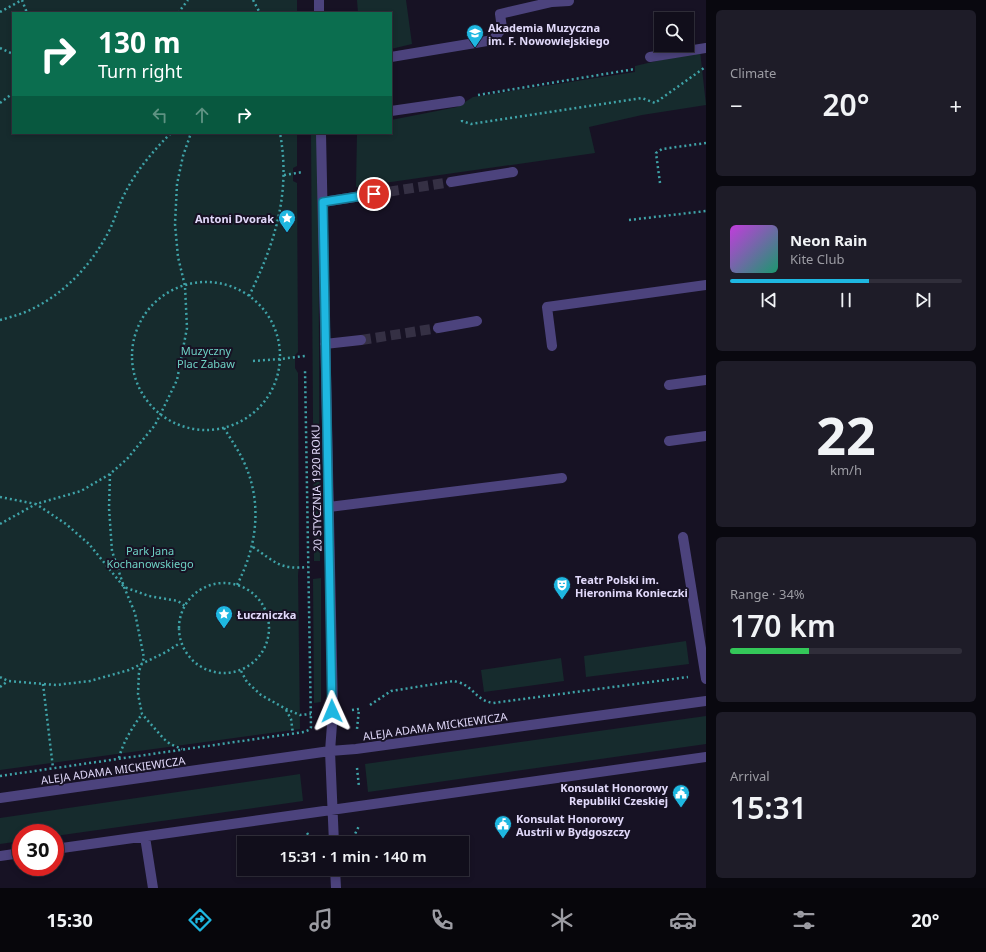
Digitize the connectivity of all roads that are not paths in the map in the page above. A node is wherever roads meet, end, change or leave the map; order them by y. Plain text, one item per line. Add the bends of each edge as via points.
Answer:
1 (319, 0) edge
2 (552, 1) edge
3 (569, 1) edge
4 (319, 12) edge
5 (706, 48) edge
6 (392, 57) edge
7 (650, 57) dead end
8 (460, 101) road end
9 (392, 111) edge
10 (322, 134) edge
11 (513, 172) dead end
12 (451, 182) tunnel mouth
13 (374, 194) tunnel mouth
14 (323, 202) junction
15 (706, 285) edge
16 (477, 321) dead end
17 (438, 328) tunnel mouth
18 (360, 340) tunnel mouth
19 (326, 344) junction
20 (552, 346) dead end
21 (706, 380) edge
22 (669, 385) dead end
23 (706, 436) edge
24 (669, 441) dead end
25 (562, 478) dead end
26 (329, 507) junction
27 (683, 537) dead end
28 (703, 638) edge
29 (706, 674) edge
30 (706, 679) edge
31 (706, 701) edge
32 (330, 751) junction
33 (706, 757) edge
34 (0, 798) edge
35 (332, 810) junction
36 (334, 836) edge
37 (145, 837) junction
38 (64, 848) edge
39 (12, 854) edge
40 (0, 856) edge
41 (335, 876) edge
42 (153, 888) edge
43 (336, 888) edge

1 - 4 street
2 - 3 street
2 - 6 street via 500,14 502,28 493,40
5 - 7 street
8 - 9 street
10 - 14 street, 20 STYCZNIA 1920 ROKU
11 - 12 street
13 - 14 street
14 - 19 street, 20 STYCZNIA 1920 ROKU
15 - 20 street via 547,307
16 - 17 street
18 - 19 street
19 - 26 street, 20 STYCZNIA 1920 ROKU
21 - 22 street
23 - 24 street
25 - 26 street
26 - 32 street, 20 STYCZNIA 1920 ROKU via 332,711
27 - 28 street
28 - 29 street
29 - 30 street
31 - 32 street, ALEJA ADAMA MICKIEWICZA
32 - 34 street, ALEJA ADAMA MICKIEWICZA
32 - 35 street, 20 STYCZNIA 1920 ROKU
33 - 35 street
35 - 36 street, 20 STYCZNIA 1920 ROKU
35 - 37 street
37 - 38 street
37 - 42 street
39 - 40 street
41 - 43 street

